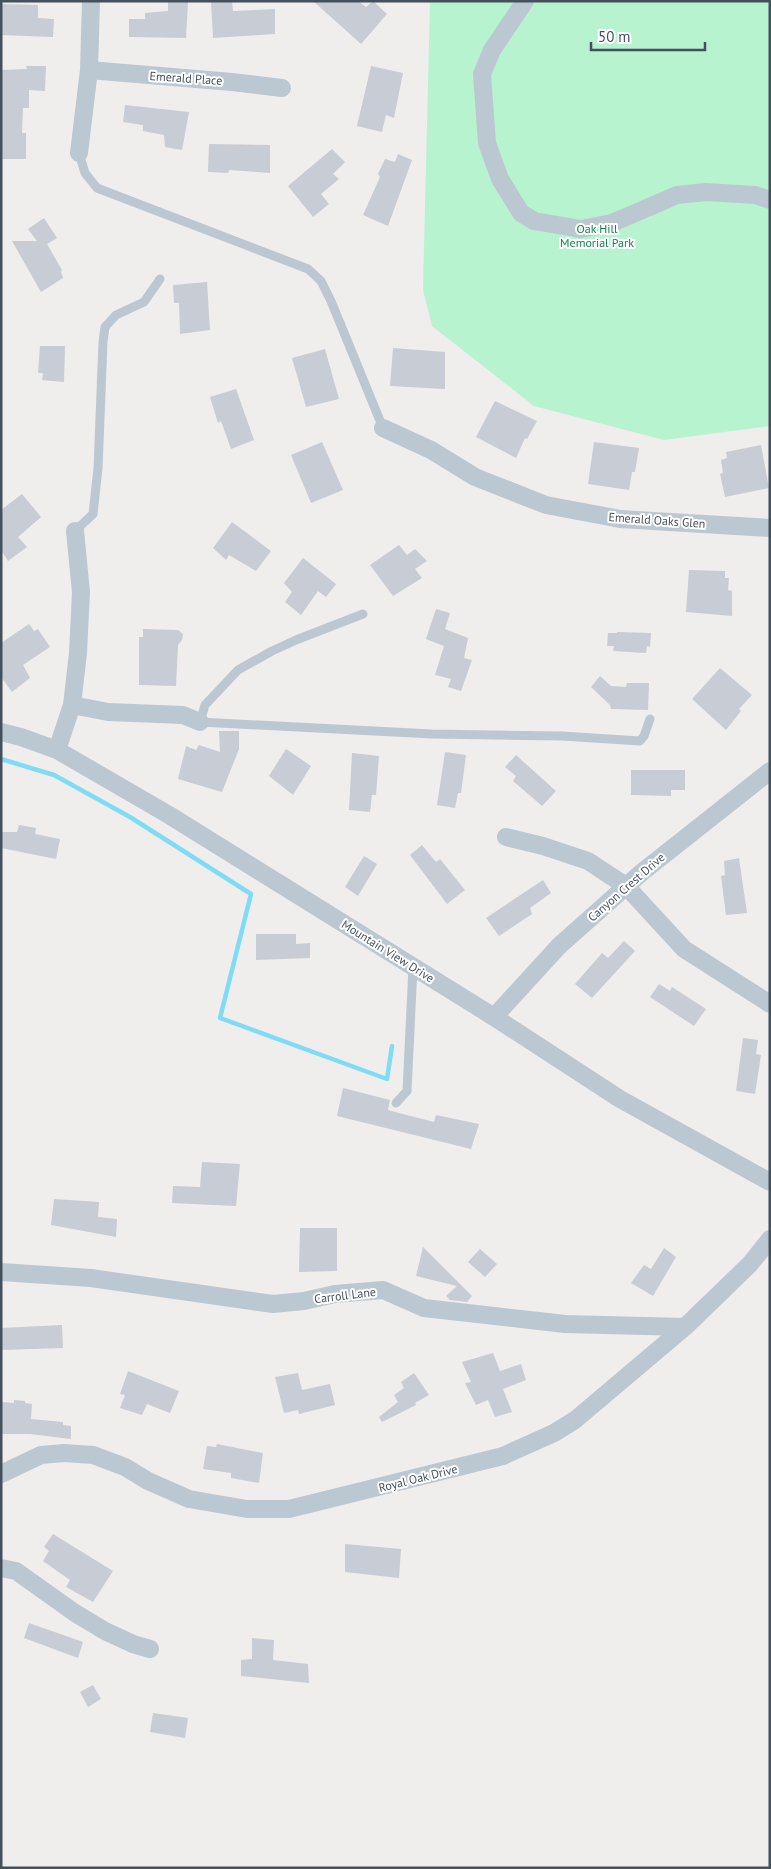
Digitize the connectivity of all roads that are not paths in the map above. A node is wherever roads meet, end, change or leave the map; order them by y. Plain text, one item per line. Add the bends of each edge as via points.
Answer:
1 (91, 1) edge
2 (525, 1) edge
3 (89, 70) junction
4 (282, 88) dead end
5 (78, 153) joint
6 (770, 200) edge
7 (160, 279) dead end
8 (383, 428) joint
9 (770, 528) edge
10 (75, 531) joint
11 (363, 614) dead end
12 (72, 706) junction
13 (650, 719) dead end
14 (200, 722) junction
15 (1, 732) edge
16 (57, 750) junction
17 (770, 771) edge
18 (506, 837) dead end
19 (626, 886) junction
20 (414, 966) junction
21 (770, 1004) edge
22 (494, 1016) junction
23 (396, 1102) dead end
24 (770, 1182) edge
25 (770, 1239) edge
26 (1, 1272) edge
27 (685, 1327) junction
28 (1, 1474) edge
29 (1, 1568) edge
30 (150, 1649) dead end

1 - 3 street
2 - 6 street via 492,50 482,74 487,142 500,179 521,213 534,221 581,229 612,224 677,195 706,192 755,195
3 - 4 street, Emerald Place
3 - 5 street
5 - 8 lane via 85,173 97,188 308,269 321,281 331,301
7 - 10 lane via 144,302 116,315 105,327 93,514
8 - 9 street, Emerald Oaks Glen via 431,450 474,477 546,505 620,519
10 - 12 street via 81,592
11 - 14 lane via 296,640 238,670 205,705
12 - 14 street via 108,712 184,715
12 - 16 street
13 - 14 lane via 640,741
15 - 16 street, Mountain View Drive
16 - 20 street, Mountain View Drive
17 - 19 street, Canyon Crest Drive
18 - 19 street via 588,861
19 - 21 street via 684,949
19 - 22 street, Canyon Crest Drive via 559,946
20 - 22 street, Mountain View Drive
20 - 23 lane via 407,1091
22 - 24 street, Mountain View Drive via 620,1100
25 - 27 street, Royal Oak Drive via 750,1264
26 - 27 street, Carroll Lane via 91,1278 274,1304 384,1290 424,1308 565,1324
27 - 28 street, Royal Oak Drive via 575,1420 537,1441 504,1456 289,1509 247,1509 188,1499 93,1454 64,1452 41,1455
29 - 30 street via 16,1571 105,1631

